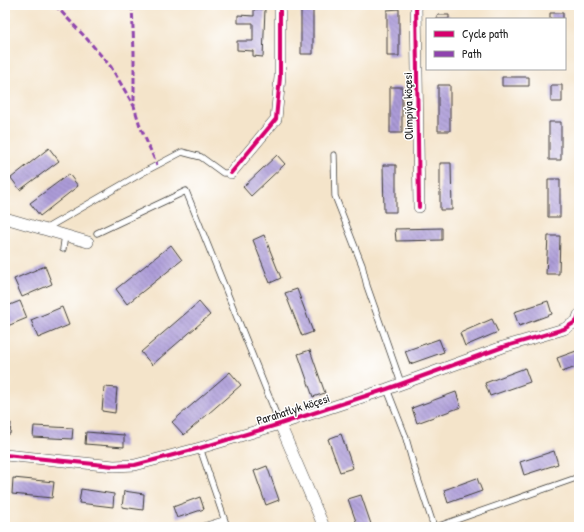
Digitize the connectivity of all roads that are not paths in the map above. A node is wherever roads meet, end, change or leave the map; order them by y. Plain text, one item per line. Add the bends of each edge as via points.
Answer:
1 (280, 5) edge
2 (416, 5) edge
3 (334, 155) dead end
4 (231, 173) joint
5 (419, 207) dead end
6 (5, 218) edge
7 (45, 230) junction
8 (97, 233) dead end
9 (65, 236) junction
10 (88, 242) dead end
11 (63, 249) dead end
12 (578, 318) edge
13 (402, 383) junction
14 (387, 389) junction
15 (280, 424) junction
16 (200, 448) junction
17 (5, 455) edge
18 (579, 477) edge
19 (224, 520) junction
20 (201, 527) edge
21 (227, 527) edge
22 (324, 527) edge
23 (435, 527) edge

1 - 4 street via 280,77 276,119
2 - 5 street, Olimpiýa köçesi
3 - 13 lane via 335,196 362,265 367,286
4 - 7 lane via 223,173 201,157 182,152
6 - 7 street
7 - 9 street
8 - 15 lane via 186,191
9 - 10 street
9 - 11 lane
12 - 13 street, Parahatlyk köçesi via 564,329 503,347
13 - 14 street, Parahatlyk köçesi
14 - 15 street, Parahatlyk köçesi
14 - 23 lane
15 - 16 street, Parahatlyk köçesi
15 - 22 street
16 - 17 street, Parahatlyk köçesi via 135,465 114,466
16 - 19 lane
18 - 23 lane
19 - 20 lane
19 - 21 lane

